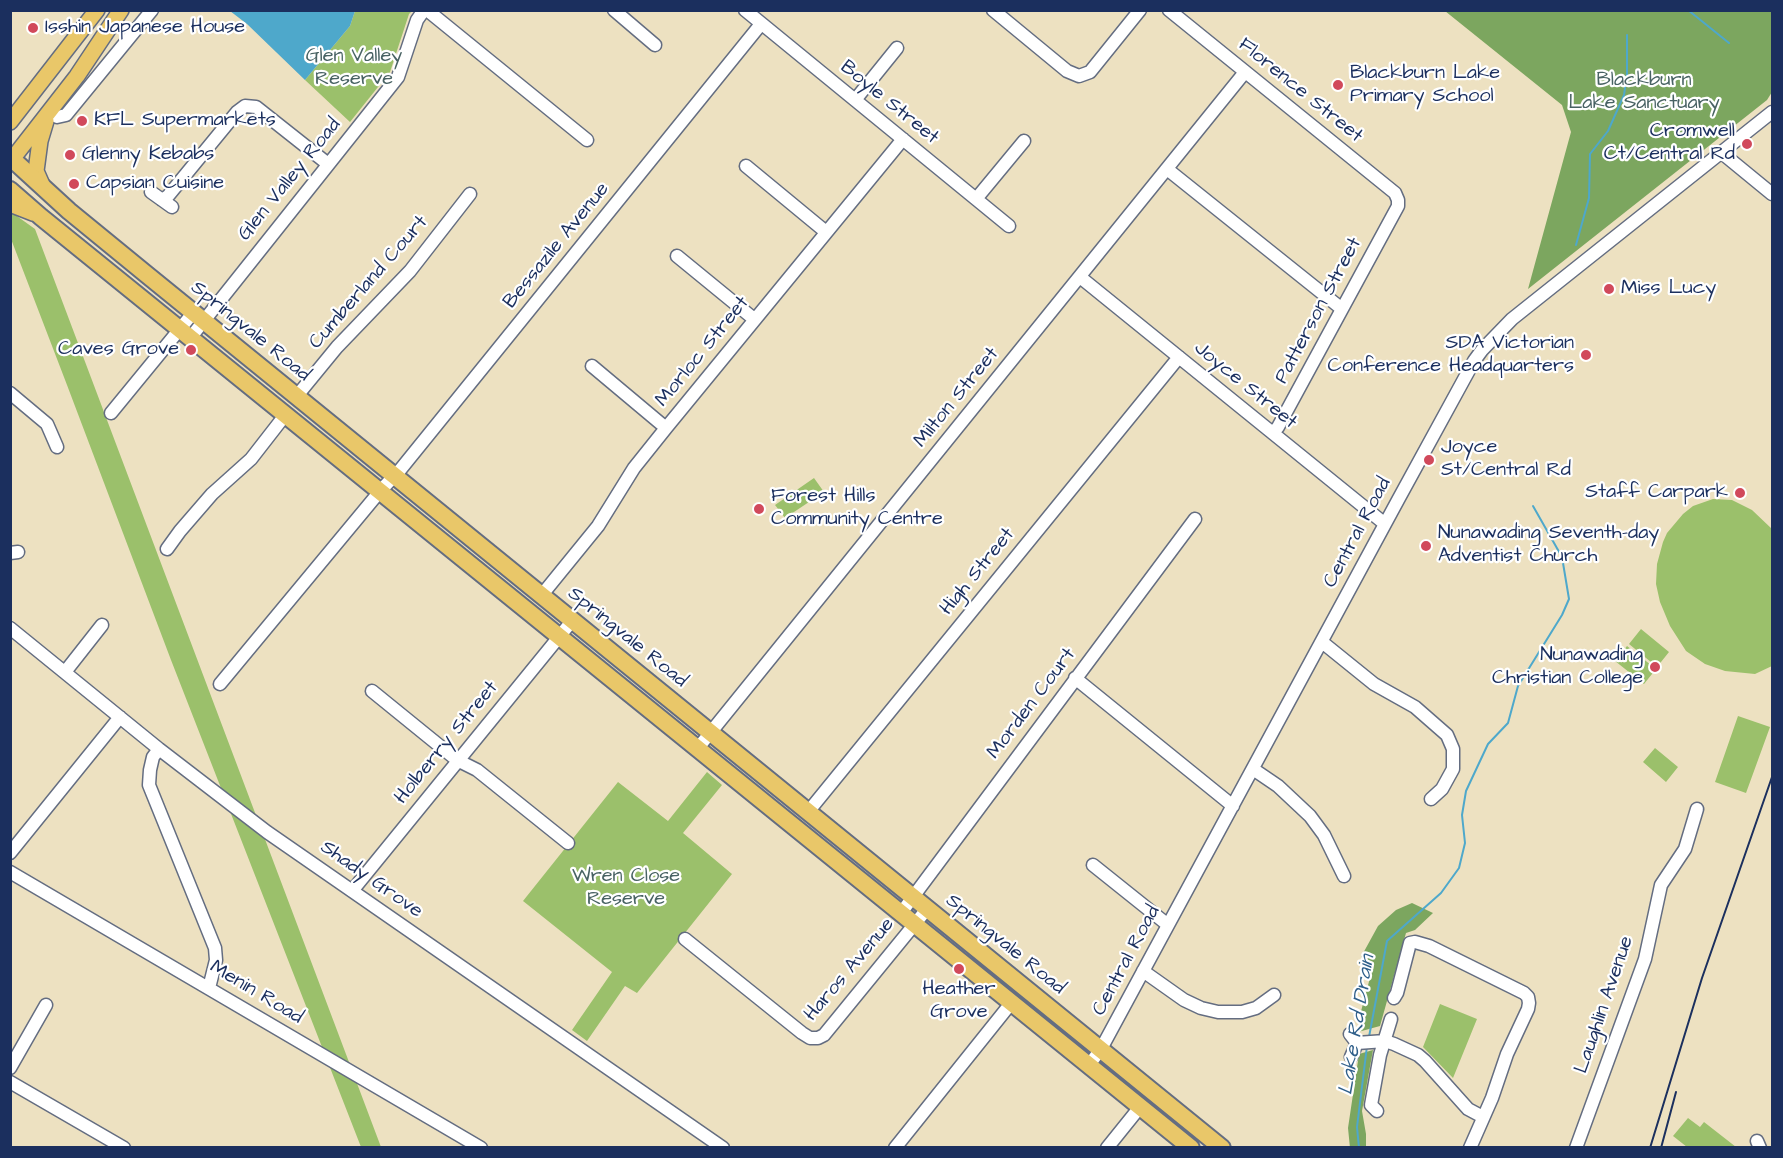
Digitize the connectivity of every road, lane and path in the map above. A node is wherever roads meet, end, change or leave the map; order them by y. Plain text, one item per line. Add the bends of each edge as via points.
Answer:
1 (97, 10) edge
2 (121, 10) edge
3 (152, 10) edge
4 (426, 10) edge
5 (614, 10) edge
6 (745, 10) edge
7 (993, 10) edge
8 (1140, 10) edge
9 (1169, 10) edge
10 (761, 24) junction
11 (656, 45) dead end
12 (897, 48) dead end
13 (1245, 72) junction
14 (28, 99) junction
15 (855, 100) junction
16 (10, 112) edge
17 (49, 112) junction
18 (1773, 112) edge
19 (10, 122) edge
20 (903, 139) junction
21 (587, 140) dead end
22 (1024, 141) dead end
23 (1722, 153) junction
24 (11, 159) edge
25 (328, 164) junction
26 (746, 166) dead end
27 (1167, 169) junction
28 (44, 188) junction
29 (10, 190) edge
30 (151, 192) dead end
31 (470, 194) dead end
32 (1773, 194) edge
33 (976, 199) junction
34 (10, 204) edge
35 (1398, 206) joint
36 (41, 217) junction
37 (1009, 226) dead end
38 (826, 232) junction
39 (677, 256) dead end
40 (1080, 277) junction
41 (1342, 309) junction
42 (198, 317) junction
43 (754, 319) junction
44 (186, 333) junction
45 (1179, 357) junction
46 (592, 366) dead end
47 (10, 393) edge
48 (296, 397) junction
49 (111, 413) dead end
50 (286, 414) junction
51 (666, 428) junction
52 (1273, 434) junction
53 (57, 447) dead end
54 (395, 477) junction
55 (381, 490) junction
56 (1195, 519) dead end
57 (1385, 524) junction
58 (167, 549) dead end
59 (541, 596) junction
60 (572, 621) junction
61 (102, 625) dead end
62 (13, 634) edge
63 (560, 636) junction
64 (1322, 642) junction
65 (65, 672) junction
66 (1075, 678) junction
67 (220, 684) dead end
68 (372, 691) dead end
69 (120, 717) junction
70 (711, 733) junction
71 (698, 748) junction
72 (159, 749) junction
73 (458, 760) junction
74 (1253, 769) junction
75 (1431, 799) dead end
76 (1233, 806) junction
77 (1697, 809) dead end
78 (808, 812) junction
79 (568, 843) dead end
80 (10, 853) edge
81 (1093, 865) dead end
82 (10, 872) edge
83 (1344, 876) dead end
84 (352, 891) junction
85 (913, 897) junction
86 (927, 909) junction
87 (902, 913) junction
88 (915, 924) junction
89 (1168, 925) junction
90 (685, 939) dead end
91 (1143, 971) junction
92 (209, 988) junction
93 (1274, 994) dead end
94 (1394, 998) dead end
95 (1012, 1002) junction
96 (46, 1005) dead end
97 (1392, 1018) dead end
98 (1385, 1041) junction
99 (1101, 1049) junction
100 (1351, 1057) dead end
101 (1089, 1065) junction
102 (10, 1068) edge
103 (12, 1087) edge
104 (1140, 1107) junction
105 (1371, 1108) dead end
106 (1483, 1117) junction
107 (124, 1148) edge
108 (481, 1148) edge
109 (723, 1148) edge
110 (895, 1148) edge
111 (1107, 1148) edge
112 (1191, 1148) edge
113 (1222, 1148) edge
114 (1470, 1148) edge
115 (1576, 1148) edge

1 - 14 main road
2 - 17 main road
3 - 17 street via 66,115 57,117
4 - 21 street
4 - 25 street, Glen Valley Road via 417,20 398,77
5 - 11 street
6 - 10 street, Boyle Street
7 - 8 street via 1067,71 1079,76 1090,72
9 - 13 street, Florence Street
10 - 15 street, Boyle Street
10 - 54 street, Bessazile Avenue
12 - 15 street
13 - 27 street, Milton Street
13 - 35 street, Florence Street via 1395,193
14 - 16 main road
14 - 19 main road
15 - 20 street, Boyle Street
17 - 24 main road
17 - 28 main road via 36,171
18 - 23 street, Central Road
20 - 33 street, Boyle Street
20 - 38 street, Morloc Street
22 - 33 street
23 - 32 street
23 - 57 street, Central Road via 1496,334 1474,361
24 - 28 highway, Springvale Road
25 - 30 street via 256,106 245,106 168,196 167,203
25 - 42 street, Glen Valley Road
26 - 38 street
27 - 40 street, Milton Street
27 - 41 street
28 - 42 highway, Springvale Road
29 - 36 highway, Springvale Road
31 - 48 street, Cumberland Court via 410,272 337,347
33 - 37 street, Boyle Street
34 - 36 main road
35 - 41 street, Patterson Street
36 - 44 highway, Springvale Road
38 - 43 street, Morloc Street
39 - 43 street
40 - 45 street, Joyce Street
40 - 70 street, Milton Street
41 - 52 street, Patterson Street
42 - 44 street, Glen Valley Road
42 - 48 highway, Springvale Road
43 - 51 street, Morloc Street
44 - 49 street
44 - 50 highway, Springvale Road
45 - 52 street, Joyce Street
45 - 78 street, High Street
46 - 51 street
47 - 53 street via 47,424
48 - 54 highway, Springvale Road
50 - 55 highway, Springvale Road
50 - 58 street via 251,459 212,494
51 - 59 street, Morloc Street via 634,468 598,526
52 - 57 street, Joyce Street
54 - 55 street, Bessazile Avenue
54 - 59 highway, Springvale Road
55 - 63 highway, Springvale Road
55 - 67 street, Bessazile Avenue
56 - 66 street, Morden Court
57 - 64 street, Central Road
59 - 60 highway, Springvale Road
60 - 63 street, Holberry Street
60 - 70 highway, Springvale Road
61 - 65 street
62 - 65 street, Shady Grove
63 - 71 highway, Springvale Road
63 - 73 street, Holberry Street
64 - 74 street, Central Road
64 - 75 street via 1374,684 1415,707 1447,735 1453,749 1453,769
65 - 69 street, Shady Grove
66 - 76 street
66 - 85 street, Morden Court
68 - 73 street
69 - 72 street, Shady Grove
69 - 80 street
70 - 71 street, Milton Street
70 - 78 highway, Springvale Road
71 - 87 highway, Springvale Road
72 - 84 street, Shady Grove
72 - 92 street via 153,757 149,785 215,948
73 - 79 street via 477,770
73 - 84 street, Holberry Street
74 - 76 street, Central Road
74 - 83 street via 1310,816
76 - 89 street, Central Road
77 - 115 street, Laughlin Avenue via 1685,849 1661,885 1645,959
78 - 85 highway, Springvale Road
81 - 89 street
82 - 92 street, Menin Road
84 - 109 street, Shady Grove
85 - 86 highway, Springvale Road
85 - 87 street, Morden Court
86 - 88 street, Haros Avenue
86 - 99 highway, Springvale Road
87 - 88 highway, Springvale Road
88 - 90 street, Haros Avenue via 819,1038 802,1034
88 - 95 highway, Springvale Road
89 - 91 street, Central Road
91 - 93 street via 1184,1000 1218,1012 1256,1008
91 - 99 street, Central Road
92 - 108 street, Menin Road
94 - 106 street via 1412,938 1524,993 1529,999
95 - 101 highway, Springvale Road
95 - 110 street
96 - 102 street
97 - 98 street
98 - 100 street via 1360,1040
98 - 105 street
98 - 106 street via 1425,1061 1468,1109
99 - 101 street, Central Road
99 - 113 highway, Springvale Road
101 - 104 highway, Springvale Road
103 - 107 street
104 - 111 street
104 - 112 highway, Springvale Road
106 - 114 street

